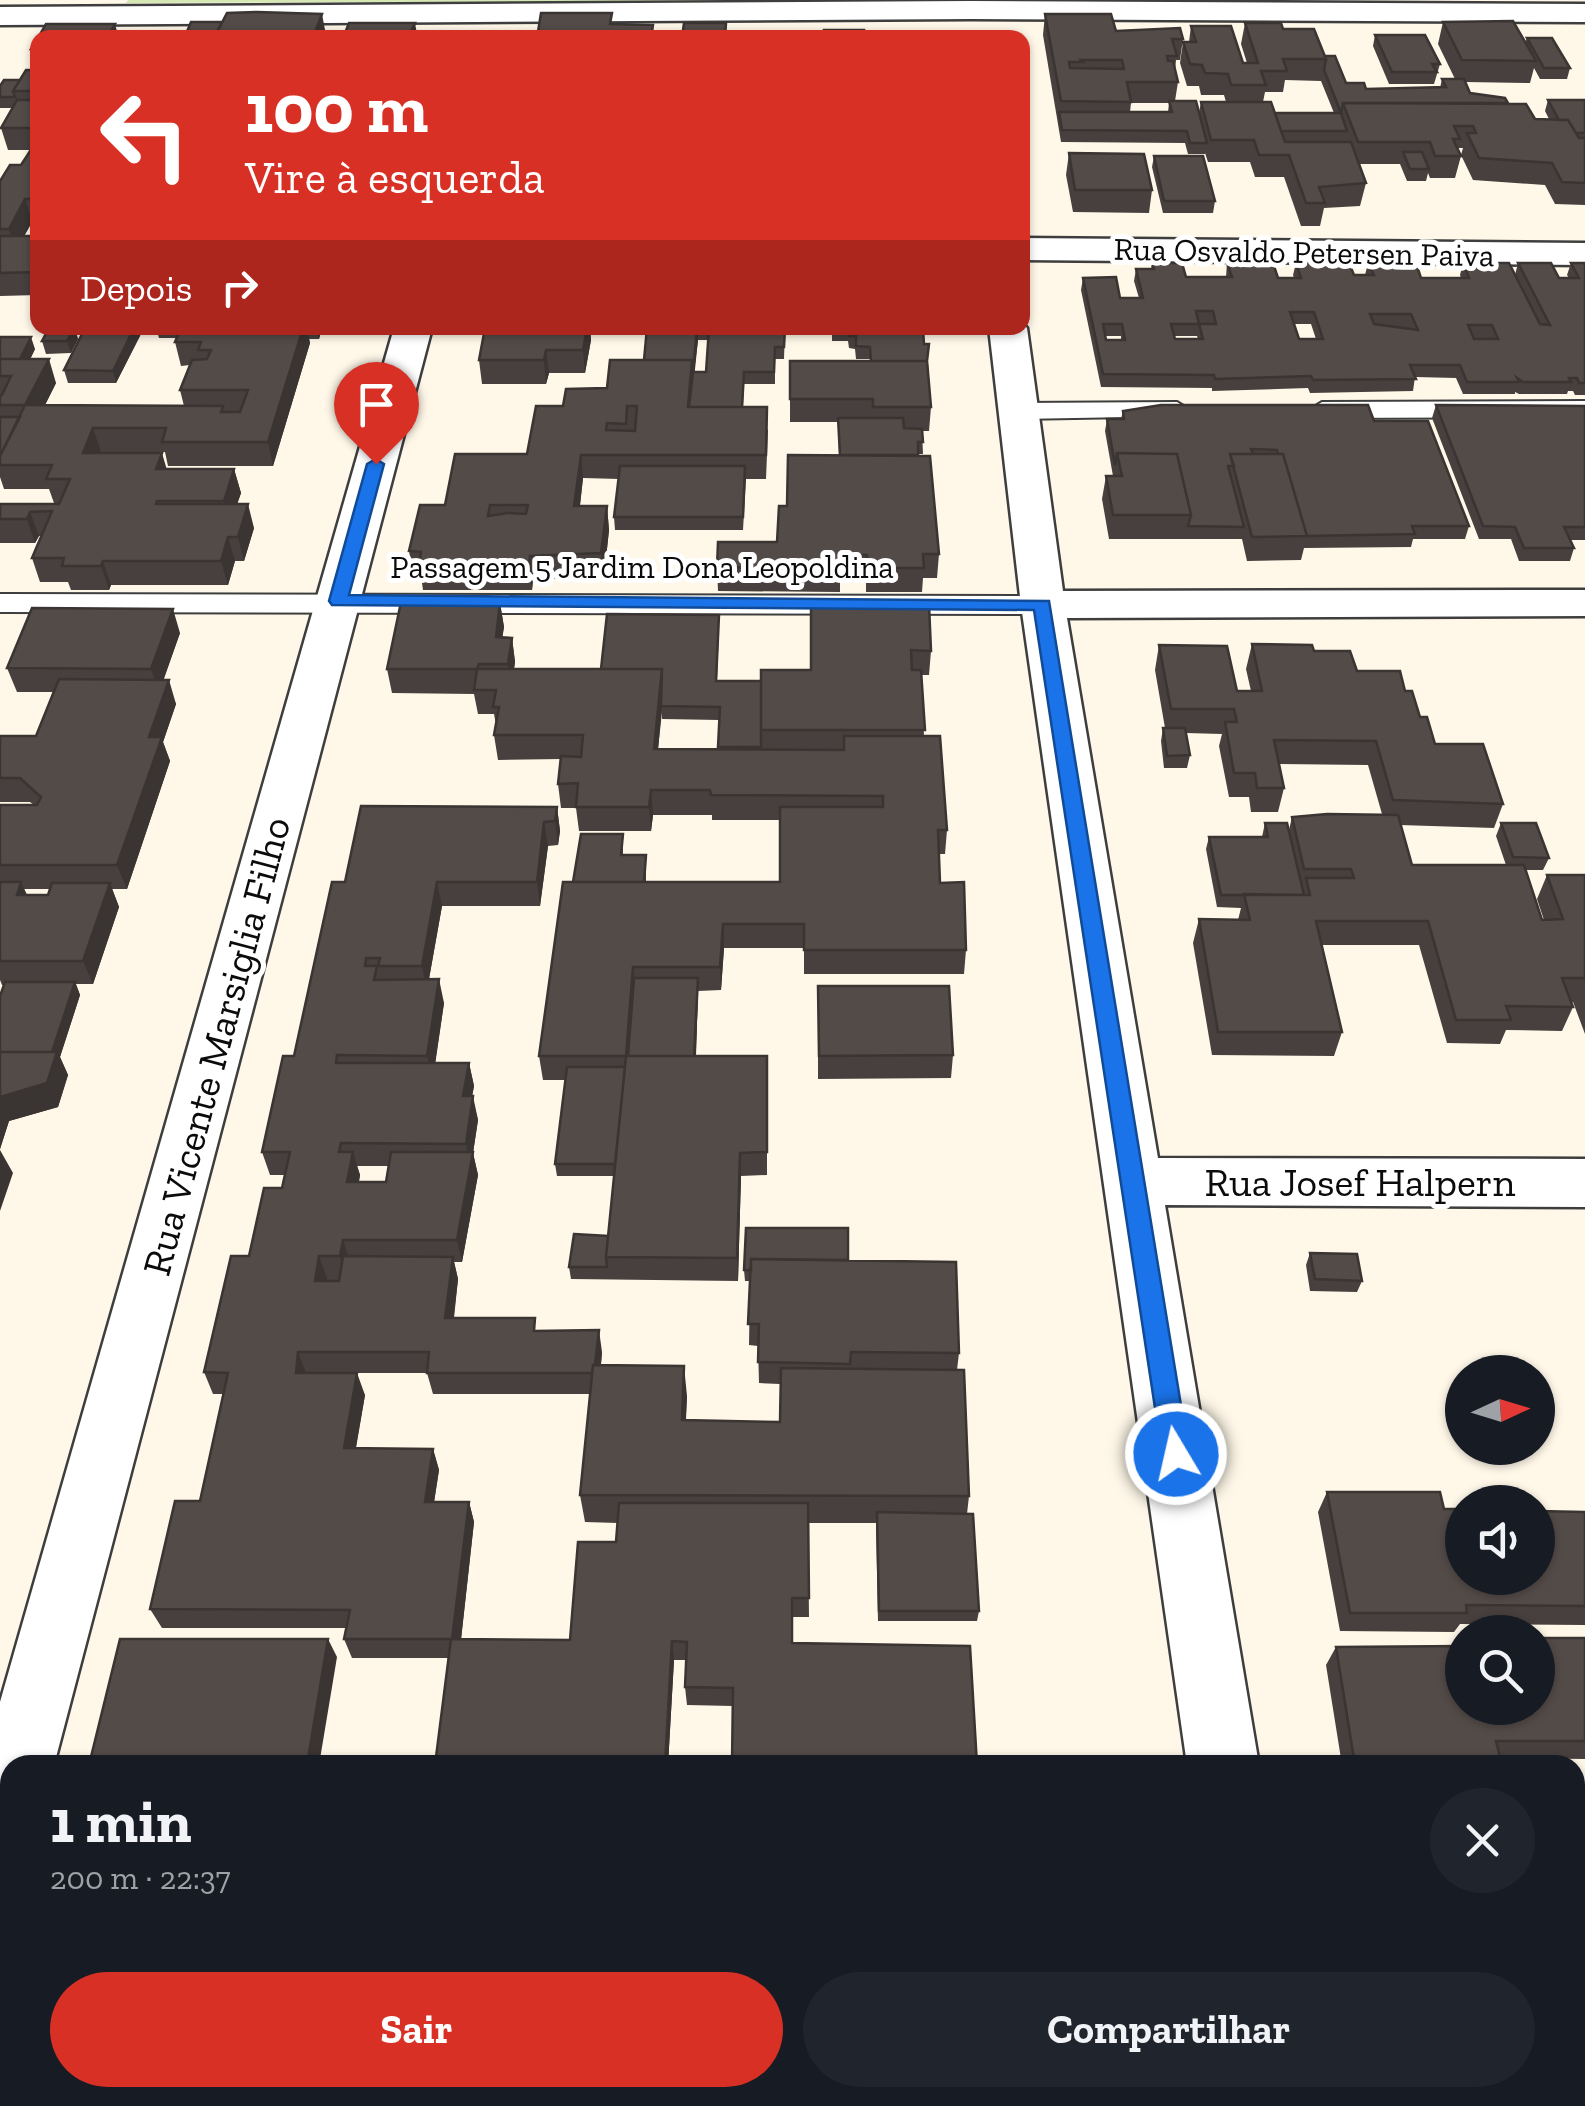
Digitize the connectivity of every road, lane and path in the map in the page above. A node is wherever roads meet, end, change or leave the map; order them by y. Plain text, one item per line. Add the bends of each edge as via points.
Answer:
1 (110, 7) edge
2 (1585, 13) edge
3 (0, 16) edge
4 (972, 16) edge
5 (497, 24) edge
6 (1030, 249) edge
7 (1585, 254) edge
8 (411, 335) edge
9 (1009, 335) edge
10 (1585, 409) edge
11 (1198, 410) edge
12 (1295, 410) edge
13 (1019, 411) junction
14 (338, 601) junction
15 (0, 603) edge
16 (1585, 603) edge
17 (1043, 605) junction
18 (1134, 1181) junction
19 (1585, 1183) edge
20 (21, 1755) edge
21 (1221, 1755) edge

1 - 3 street
1 - 5 street
2 - 4 street
4 - 5 street
6 - 7 street, Rua Osvaldo Petersen Paiva
8 - 14 street, Rua Vicente Marsiglia Filho
9 - 13 street
10 - 12 lane
11 - 13 lane
13 - 17 street
14 - 15 lane, Passagem 5 Jardim Dona Leopoldina
14 - 17 lane, Passagem 5 Jardim Dona Leopoldina
14 - 20 street, Rua Vicente Marsiglia Filho
16 - 17 street
17 - 18 street
18 - 19 street, Rua Josef Halpern
18 - 21 street

